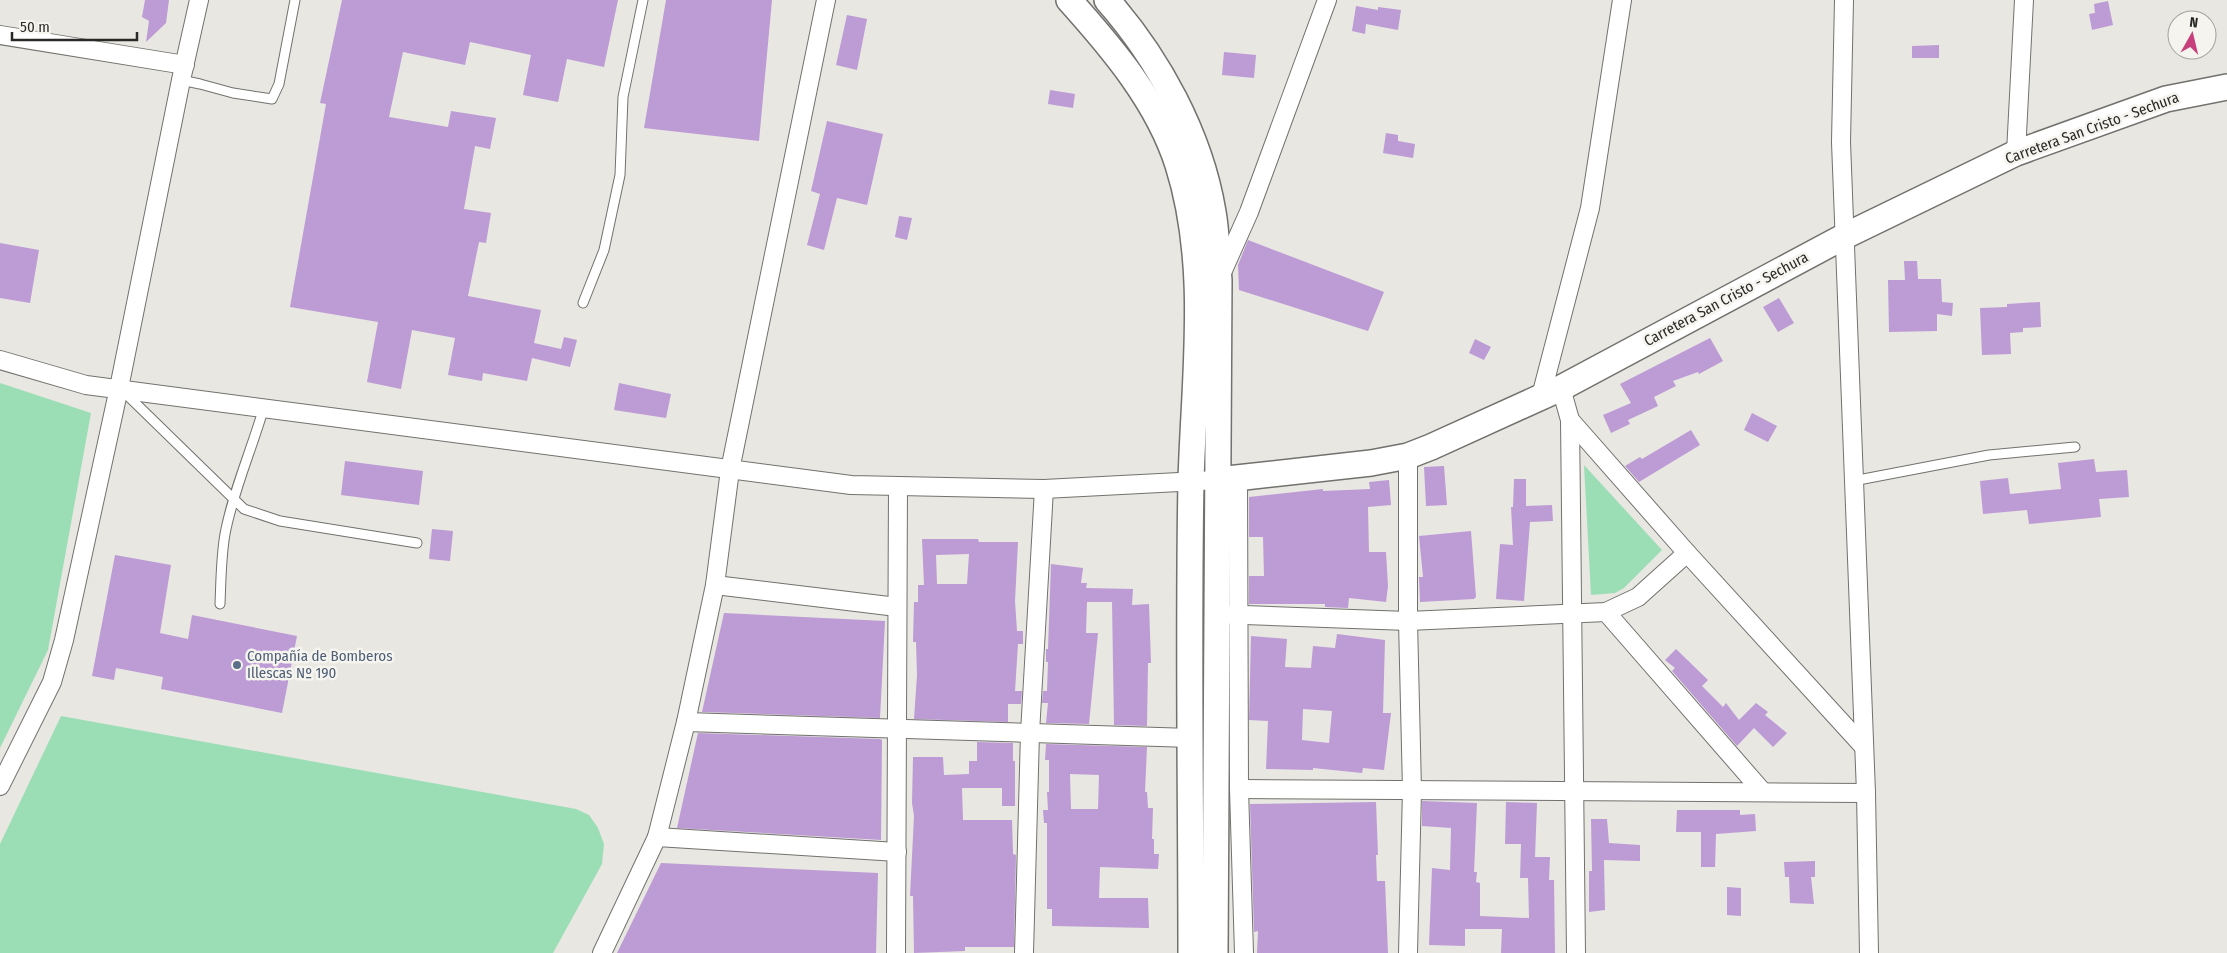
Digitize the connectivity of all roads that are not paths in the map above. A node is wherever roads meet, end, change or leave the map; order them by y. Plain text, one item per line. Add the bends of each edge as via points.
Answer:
1 (199, 0) edge
2 (295, 0) edge
3 (643, 0) edge
4 (826, 0) edge
5 (1069, 0) edge
6 (1107, 0) edge
7 (1327, 0) edge
8 (1622, 0) edge
9 (1844, 0) edge
10 (2024, 0) edge
11 (0, 35) edge
12 (183, 73) junction
13 (2227, 87) edge
14 (2016, 153) junction
15 (1845, 236) junction
16 (1219, 280) junction
17 (583, 303) dead end
18 (0, 360) edge
19 (119, 388) junction
20 (1551, 392) junction
21 (264, 407) junction
22 (1570, 420) junction
23 (2075, 447) dead end
24 (1408, 456) junction
25 (730, 470) junction
26 (1228, 480) junction
27 (1853, 481) junction
28 (1191, 482) junction
29 (898, 487) junction
30 (1044, 489) junction
31 (234, 499) junction
32 (417, 543) dead end
33 (1686, 552) junction
34 (716, 585) junction
35 (220, 604) dead end
36 (897, 606) junction
37 (1606, 612) junction
38 (1228, 614) junction
39 (1573, 615) junction
40 (1408, 621) junction
41 (686, 722) junction
42 (896, 729) junction
43 (1030, 733) junction
44 (1191, 738) junction
45 (1864, 747) junction
46 (0, 786) edge
47 (1239, 789) junction
48 (1412, 790) junction
49 (1574, 790) junction
50 (1762, 791) junction
51 (1866, 793) junction
52 (657, 836) junction
53 (897, 852) junction
54 (602, 953) edge
55 (896, 953) edge
56 (1024, 953) edge
57 (1191, 953) edge
58 (1216, 953) edge
59 (1244, 953) edge
60 (1408, 953) edge
61 (1576, 953) edge
62 (1869, 953) edge

1 - 12 street
2 - 12 lane via 279,84 272,99 200,84
3 - 17 lane via 623,97 620,175 604,250
4 - 25 street
5 - 28 main road via 1110,46 1155,114 1177,163 1190,214 1198,278
6 - 16 main road via 1130,26 1175,100 1200,159 1214,212
7 - 16 street via 1249,212
8 - 20 street via 1590,208
9 - 15 street via 1841,142
10 - 14 street
11 - 12 street
12 - 19 street
13 - 14 main road, Carretera San Cristo - Sechura via 2166,99
14 - 15 main road, Carretera San Cristo - Sechura
15 - 20 main road, Carretera San Cristo - Sechura
15 - 27 street
16 - 26 main road
18 - 19 street via 86,384
19 - 21 street
19 - 31 lane
19 - 46 street via 52,682
20 - 22 street
20 - 24 main road, Carretera San Cristo - Sechura
21 - 25 street
21 - 31 lane
22 - 33 street
22 - 39 street
23 - 27 lane via 1989,455
24 - 26 main road, Carretera San Cristo - Sechura
24 - 40 street
25 - 29 street via 851,485
25 - 34 street
26 - 28 street
26 - 38 main road
27 - 45 street
28 - 30 street
28 - 44 main road
29 - 30 street
29 - 36 street
30 - 43 street
31 - 32 lane via 244,508 280,521
31 - 35 lane via 225,532
33 - 37 street via 1638,597
33 - 45 street
34 - 36 street
34 - 41 street
36 - 42 street
37 - 39 street
37 - 50 street
38 - 40 street
38 - 47 street
38 - 58 main road
39 - 40 street
39 - 49 street
40 - 48 street
41 - 42 street
41 - 52 street
42 - 43 street
42 - 53 street
43 - 44 street
43 - 56 street
44 - 57 main road
45 - 51 street
47 - 48 street
47 - 59 street
48 - 49 street
48 - 60 street
49 - 50 street
49 - 61 street
50 - 51 street
51 - 62 street
52 - 53 street
52 - 54 street
53 - 55 street

